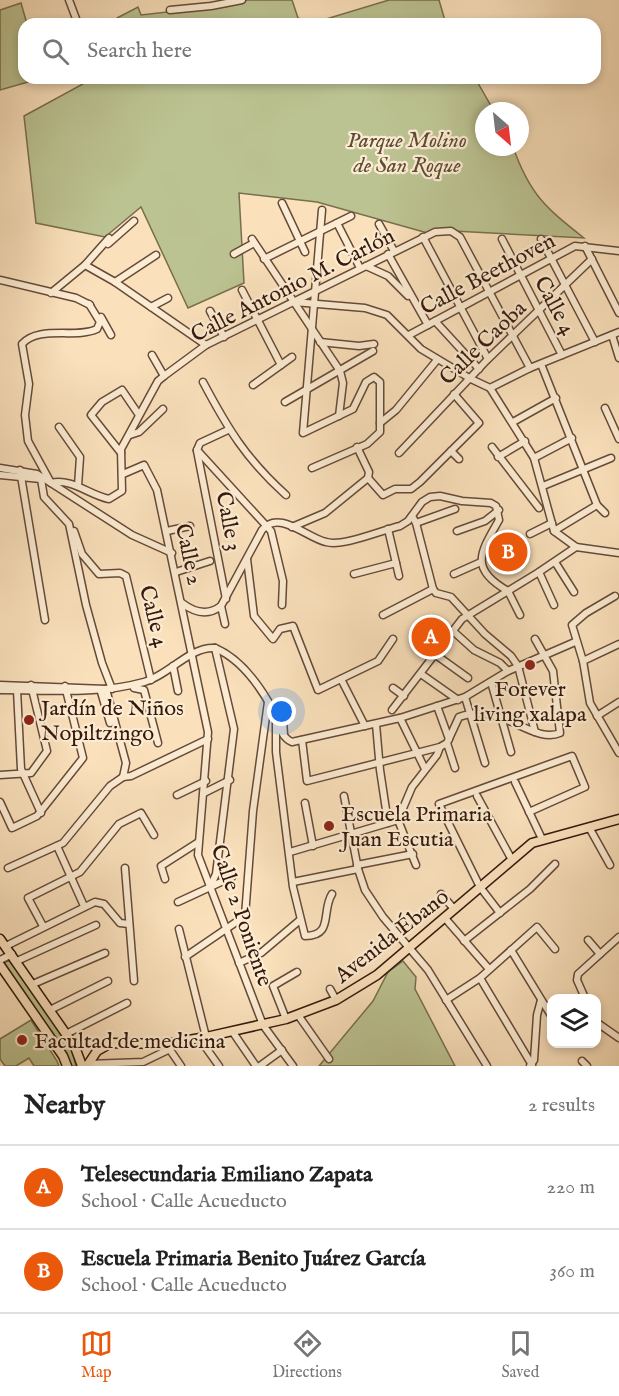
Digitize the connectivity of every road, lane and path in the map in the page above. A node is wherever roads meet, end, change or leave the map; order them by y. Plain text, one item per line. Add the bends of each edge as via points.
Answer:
1 (69, 0) edge
2 (242, 0) edge
3 (170, 10) dead end
4 (76, 18) edge
5 (282, 203) dead end
6 (322, 210) dead end
7 (351, 216) dead end
8 (134, 221) dead end
9 (337, 222) junction
10 (379, 224) dead end
11 (320, 231) junction
12 (423, 237) junction
13 (109, 238) dead end
14 (502, 239) dead end
15 (541, 239) dead end
16 (298, 241) junction
17 (585, 246) junction
18 (619, 251) edge
19 (305, 252) dead end
20 (391, 253) junction
21 (234, 254) dead end
22 (156, 255) dead end
23 (552, 258) junction
24 (264, 259) junction
25 (592, 259) junction
26 (85, 262) junction
27 (363, 267) junction
28 (520, 275) junction
29 (0, 280) edge
30 (115, 282) junction
31 (566, 285) junction
32 (242, 290) dead end
33 (314, 291) junction
34 (490, 291) junction
35 (51, 292) junction
36 (168, 298) dead end
37 (413, 300) junction
38 (293, 302) junction
39 (88, 304) junction
40 (313, 304) junction
41 (152, 307) junction
42 (460, 308) junction
43 (210, 311) dead end
44 (539, 311) junction
45 (619, 313) edge
46 (257, 320) junction
47 (435, 321) junction
48 (428, 325) junction
49 (312, 328) junction
50 (111, 334) dead end
51 (616, 334) edge
52 (409, 335) junction
53 (514, 336) junction
54 (224, 337) junction
55 (320, 342) junction
56 (595, 342) junction
57 (206, 345) junction
58 (152, 355) dead end
59 (562, 355) junction
60 (292, 357) dead end
61 (619, 358) edge
62 (488, 359) junction
63 (437, 360) junction
64 (541, 364) junction
65 (281, 365) junction
66 (530, 368) junction
67 (478, 369) junction
68 (340, 372) junction
69 (164, 376) junction
70 (471, 380) junction
71 (203, 382) dead end
72 (253, 385) dead end
73 (490, 388) junction
74 (306, 389) junction
75 (454, 394) junction
76 (556, 398) junction
77 (285, 402) dead end
78 (605, 408) dead end
79 (163, 409) dead end
80 (139, 415) junction
81 (339, 416) junction
82 (513, 422) junction
83 (380, 423) junction
84 (59, 427) dead end
85 (228, 430) junction
86 (130, 435) junction
87 (572, 438) junction
88 (619, 439) edge
89 (525, 441) junction
90 (357, 447) junction
91 (492, 447) dead end
92 (197, 450) junction
93 (451, 451) junction
94 (121, 453) junction
95 (399, 453) dead end
96 (498, 457) junction
97 (534, 458) junction
98 (611, 458) dead end
99 (459, 459) dead end
100 (0, 468) edge
101 (312, 468) dead end
102 (584, 469) junction
103 (20, 474) junction
104 (123, 474) junction
105 (0, 475) edge
106 (369, 477) junction
107 (41, 479) junction
108 (51, 483) junction
109 (78, 486) junction
110 (543, 486) junction
111 (286, 495) dead end
112 (597, 505) junction
113 (539, 508) dead end
114 (455, 509) dead end
115 (499, 510) junction
116 (605, 513) dead end
117 (412, 516) junction
118 (416, 523) junction
119 (552, 523) junction
120 (69, 524) junction
121 (266, 525) junction
122 (190, 526) dead end
123 (292, 526) junction
124 (388, 529) junction
125 (167, 531) junction
126 (457, 531) dead end
127 (554, 531) junction
128 (530, 534) dead end
129 (576, 547) junction
130 (172, 553) junction
131 (619, 553) edge
132 (248, 559) junction
133 (210, 561) dead end
134 (481, 562) junction
135 (555, 562) junction
136 (396, 563) junction
137 (176, 572) junction
138 (539, 572) junction
139 (354, 574) dead end
140 (454, 574) dead end
141 (399, 576) dead end
142 (433, 589) junction
143 (508, 591) junction
144 (574, 592) dead end
145 (615, 596) dead end
146 (226, 599) junction
147 (182, 602) junction
148 (282, 605) dead end
149 (554, 605) dead end
150 (221, 606) junction
151 (468, 614) junction
152 (383, 615) dead end
153 (520, 615) dead end
154 (45, 620) dead end
155 (225, 624) dead end
156 (453, 632) junction
157 (393, 639) dead end
158 (535, 639) dead end
159 (575, 642) junction
160 (619, 644) edge
161 (215, 648) junction
162 (436, 655) junction
163 (192, 656) junction
164 (546, 656) junction
165 (583, 661) junction
166 (173, 666) junction
167 (518, 666) junction
168 (508, 671) junction
169 (421, 675) junction
170 (468, 678) dead end
171 (341, 679) junction
172 (151, 680) junction
173 (491, 682) junction
174 (0, 685) edge
175 (122, 687) junction
176 (32, 688) junction
177 (66, 688) junction
178 (393, 688) dead end
179 (0, 690) edge
180 (17, 690) junction
181 (106, 690) junction
182 (178, 691) dead end
183 (404, 696) junction
184 (461, 698) junction
185 (268, 702) junction
186 (619, 702) edge
187 (282, 703) dead end
188 (436, 706) junction
189 (392, 710) dead end
190 (468, 714) junction
191 (597, 716) junction
192 (276, 717) junction
193 (501, 717) junction
194 (400, 718) junction
195 (110, 723) dead end
196 (376, 724) junction
197 (365, 726) junction
198 (535, 732) junction
199 (284, 735) junction
200 (208, 739) junction
201 (302, 740) junction
202 (158, 742) dead end
203 (448, 742) junction
204 (440, 747) junction
205 (512, 752) dead end
206 (619, 753) edge
207 (418, 754) junction
208 (485, 763) dead end
209 (380, 764) junction
210 (455, 768) dead end
211 (425, 769) junction
212 (0, 775) edge
213 (23, 775) junction
214 (123, 777) junction
215 (230, 780) junction
216 (206, 781) junction
217 (515, 782) dead end
218 (204, 793) junction
219 (177, 795) dead end
220 (344, 796) dead end
221 (477, 796) dead end
222 (0, 802) edge
223 (305, 803) dead end
224 (529, 812) junction
225 (41, 813) junction
226 (619, 819) edge
227 (398, 820) junction
228 (388, 823) junction
229 (590, 829) junction
230 (154, 834) dead end
231 (352, 835) junction
232 (542, 839) junction
233 (197, 843) junction
234 (57, 846) junction
235 (313, 846) junction
236 (290, 852) junction
237 (413, 854) junction
238 (512, 860) junction
239 (555, 864) dead end
240 (610, 865) dead end
241 (416, 866) dead end
242 (358, 867) junction
243 (8, 868) dead end
244 (125, 868) dead end
245 (71, 877) junction
246 (232, 877) dead end
247 (165, 879) dead end
248 (293, 882) junction
249 (210, 887) junction
250 (480, 887) junction
251 (332, 894) dead end
252 (441, 894) dead end
253 (178, 902) dead end
254 (84, 906) junction
255 (453, 909) junction
256 (500, 913) junction
257 (444, 917) junction
258 (300, 920) junction
259 (129, 924) junction
260 (96, 925) dead end
261 (42, 926) junction
262 (179, 929) dead end
263 (227, 929) junction
264 (619, 937) edge
265 (588, 940) dead end
266 (464, 941) junction
267 (3, 942) edge
268 (409, 947) junction
269 (555, 949) dead end
270 (511, 950) junction
271 (105, 953) dead end
272 (600, 954) junction
273 (14, 957) junction
274 (185, 957) junction
275 (0, 962) edge
276 (239, 963) junction
277 (489, 969) junction
278 (297, 972) dead end
279 (480, 978) junction
280 (108, 981) dead end
281 (134, 981) dead end
282 (33, 984) junction
283 (330, 989) dead end
284 (583, 994) edge
285 (336, 1000) junction
286 (446, 1000) junction
287 (541, 1000) junction
288 (127, 1003) dead end
289 (547, 1009) edge
290 (50, 1010) junction
291 (298, 1015) junction
292 (285, 1019) junction
293 (263, 1025) junction
294 (601, 1025) edge
295 (232, 1031) junction
296 (66, 1034) junction
297 (202, 1037) junction
298 (619, 1038) edge
299 (75, 1047) junction
300 (168, 1047) junction
301 (282, 1050) junction
302 (97, 1051) junction
303 (329, 1059) dead end
304 (86, 1065) edge
305 (178, 1065) edge
306 (531, 1065) edge
307 (67, 1066) edge
308 (219, 1066) edge
309 (258, 1066) edge
310 (292, 1066) edge
311 (487, 1066) edge

1 - 4 street
2 - 3 street
5 - 16 street
6 - 11 street
7 - 9 street
8 - 26 street
9 - 11 street
9 - 27 street
10 - 20 street
11 - 16 street
11 - 33 street
12 - 20 street, Calle Antonio M. Carlón
12 - 34 street, Calle Antonio M. Carlón via 442,231 456,233
12 - 42 street
13 - 26 street
14 - 28 street, Calle 4
15 - 23 street
16 - 19 street
16 - 24 street
17 - 18 street, Calle Beethoven
17 - 23 street, Calle Beethoven via 575,246
17 - 25 street
20 - 27 street, Calle Antonio M. Carlón
20 - 37 street
21 - 24 street via 253,241
22 - 30 street
23 - 28 street, Calle Beethoven
23 - 31 street
24 - 38 street
25 - 31 street, Calle Caoba
25 - 45 street
26 - 30 street
26 - 35 street
27 - 33 street, Calle Antonio M. Carlón
27 - 37 street via 388,276
28 - 34 street, Calle Beethoven
28 - 44 street, Calle 4
29 - 35 street
30 - 41 street
31 - 44 street, Calle Caoba
31 - 56 street
32 - 46 street
33 - 38 street, Calle Antonio M. Carlón
33 - 40 street
34 - 42 street, Calle Beethoven
34 - 53 street
35 - 39 street
36 - 41 street
37 - 48 street
38 - 40 street
38 - 46 street, Calle Antonio M. Carlón
38 - 49 street
39 - 50 street
39 - 108 street via 100,322 97,329 38,335 22,344 29,384 25,415 28,441
40 - 49 street
40 - 52 street via 376,311 397,321
41 - 57 street
42 - 47 street, Calle Beethoven
42 - 62 street
43 - 54 street
44 - 53 street, Calle Caoba
44 - 59 street, Calle 4
46 - 54 street, Calle Antonio M. Carlón
46 - 65 street
47 - 48 street, Calle Beethoven
47 - 67 street
48 - 52 street, Calle Beethoven
49 - 55 street
49 - 74 street
51 - 56 street
51 - 61 street
52 - 63 street
53 - 62 street, Calle Caoba
53 - 66 street
54 - 57 street, Calle Antonio M. Carlón
55 - 68 street
55 - 68 street via 373,347
56 - 59 street
57 - 69 street, Calle Antonio M. Carlón
58 - 69 street
59 - 64 street
60 - 65 street
62 - 67 street, Calle Caoba
63 - 70 street
63 - 83 street via 396,410
64 - 66 street
64 - 76 street
65 - 72 street
66 - 73 street
67 - 70 street, Calle Caoba
68 - 74 street
68 - 81 street via 343,383
69 - 80 street, Calle Antonio M. Carlón
70 - 73 street
70 - 75 street, Calle Caoba
71 - 85 street
73 - 82 street
74 - 77 street
74 - 81 street via 303,433
75 - 93 street via 479,423
75 - 95 street, Calle Caoba
76 - 82 street
76 - 87 street
78 - 88 street
79 - 86 street via 139,432
80 - 86 street, Calle Antonio M. Carlón
80 - 94 street via 122,390 102,402 91,415
81 - 83 street via 357,404 366,382 374,377 380,382
82 - 89 street
83 - 90 street via 379,435
84 - 109 street via 80,457
85 - 92 street via 200,443
85 - 111 street via 258,470
86 - 94 street, Calle Antonio M. Carlón
87 - 97 street
87 - 102 street
89 - 96 street
89 - 97 street
90 - 101 street
90 - 106 street
91 - 96 street
92 - 121 street
92 - 146 street, Calle 3
93 - 99 street
93 - 106 street via 411,489 395,489 383,495
94 - 104 street
96 - 113 street
97 - 110 street
98 - 102 street
100 - 103 street
102 - 110 street
102 - 112 street
103 - 105 street
103 - 107 street via 37,474
103 - 154 street
104 - 109 street via 122,491 113,498
104 - 125 street, Calle 2 via 144,465 155,481
106 - 123 street via 325,513
107 - 108 street
107 - 120 street via 44,497
108 - 109 street
108 - 130 street via 132,535
110 - 119 street
112 - 116 street
112 - 127 street
114 - 118 street
115 - 117 street via 491,503 440,496 422,502
115 - 126 street via 485,521
115 - 134 street via 500,519 483,547
117 - 118 street
117 - 124 street via 404,524
118 - 142 street
119 - 127 street
119 - 128 street
120 - 172 street, Calle 4 via 93,569 104,575 126,576
120 - 181 street
121 - 123 street via 279,522
121 - 132 street
121 - 148 street via 273,536 280,569
122 - 125 street
123 - 124 street via 329,543
124 - 136 street
125 - 130 street, Calle 2
127 - 129 street
129 - 131 street
129 - 135 street
130 - 137 street, Calle 2
132 - 146 street
132 - 171 street via 254,616 273,639 280,629 293,626 318,690
133 - 137 street
134 - 140 street
134 - 143 street via 487,577
135 - 138 street
135 - 144 street
136 - 139 street
136 - 141 street
137 - 147 street, Calle 2
138 - 143 street
138 - 149 street
142 - 151 street via 451,597
142 - 152 street
143 - 151 street
143 - 153 street
145 - 159 street via 572,625
146 - 150 street
147 - 150 street via 203,613
147 - 163 street, Calle 2
150 - 155 street
151 - 156 street
151 - 167 street
156 - 162 street
156 - 168 street
157 - 171 street via 378,661
158 - 164 street
159 - 164 street
159 - 165 street
160 - 165 street
161 - 163 street
161 - 185 street via 245,668
161 - 215 street via 234,729
162 - 169 street
162 - 170 street
163 - 166 street
163 - 200 street, Calle 2
164 - 167 street
164 - 198 street via 553,670 560,733 553,736
165 - 191 street via 590,703
166 - 172 street
166 - 182 street
167 - 168 street
167 - 198 street
168 - 173 street
169 - 183 street
169 - 184 street
171 - 197 street
172 - 175 street
173 - 184 street
173 - 193 street
174 - 176 street
175 - 181 street
175 - 202 street via 144,690
176 - 177 street
176 - 180 street
176 - 213 street via 48,746 32,772
177 - 181 street
177 - 225 street via 83,758
178 - 183 street
179 - 180 street
180 - 213 street
181 - 195 street
181 - 214 street via 126,763
183 - 189 street
184 - 188 street
184 - 190 street
185 - 192 street
185 - 263 street via 245,916
186 - 191 street
187 - 199 street
188 - 194 street
188 - 203 street
190 - 193 street
190 - 203 street via 459,717
190 - 208 street
191 - 206 street
192 - 199 street
192 - 236 street via 276,752
193 - 198 street
193 - 205 street
194 - 196 street
194 - 207 street
196 - 197 street
196 - 209 street
197 - 201 street
199 - 201 street via 289,741
200 - 214 street
200 - 216 street, Calle 2 Poniente
201 - 209 street via 308,781
203 - 204 street
203 - 210 street
204 - 207 street
204 - 211 street
207 - 209 street
207 - 211 street
209 - 228 street
211 - 227 street via 412,787
212 - 213 street
213 - 225 street
214 - 234 street via 110,786 68,839
215 - 218 street
215 - 249 street via 216,874
216 - 218 street, Calle 2 Poniente
216 - 219 street
217 - 224 street
218 - 233 street, Calle 2 Poniente
220 - 231 street
221 - 238 street
222 - 225 street via 12,828
223 - 235 street
224 - 232 street
224 - 250 street via 585,787 572,756 439,804
226 - 229 main road, Avenida Ébano
227 - 228 street
227 - 237 street
228 - 231 street
229 - 232 main road, Avenida Ébano
229 - 240 street
230 - 245 street via 141,813 119,824 86,867
231 - 235 street
231 - 242 street
232 - 238 main road, Avenida Ébano
233 - 247 street via 161,866
233 - 249 street, Calle 2 Poniente
234 - 243 street
234 - 245 street
235 - 236 street
236 - 248 street
237 - 241 street
237 - 242 street
238 - 250 main road, Avenida Ébano
239 - 256 street
242 - 248 street
242 - 268 street via 372,903
244 - 259 street
245 - 254 street
245 - 261 street via 28,898
246 - 249 street
248 - 258 street
249 - 253 street
249 - 263 street, Calle 2 Poniente
250 - 255 main road, Avenida Ébano
250 - 256 street
251 - 258 street via 323,931 305,936
252 - 255 street
254 - 259 street via 99,902 120,923
254 - 261 street
255 - 257 main road, Avenida Ébano
256 - 266 street
257 - 266 street
257 - 268 main road, Avenida Ébano
258 - 276 street via 261,952
259 - 281 street
260 - 273 street
261 - 267 street
262 - 274 street
263 - 274 street
263 - 276 street, Calle 2 Poniente
264 - 272 street
265 - 272 street
266 - 277 street
267 - 273 main road
268 - 285 main road, Avenida Ébano via 377,975
268 - 286 street
269 - 270 street via 537,927
270 - 277 street
270 - 287 street
271 - 282 street
272 - 284 street via 577,977
273 - 275 street
273 - 282 main road
274 - 297 street
275 - 307 main road
276 - 293 street, Calle 2 Poniente
277 - 279 street
278 - 292 street via 273,986
279 - 286 street
279 - 306 street
280 - 290 street
282 - 290 main road
283 - 285 street
285 - 291 main road, Avenida Ébano
286 - 311 street
287 - 289 street
287 - 306 street
288 - 296 street
290 - 296 main road
291 - 292 main road, Avenida Ébano
291 - 303 street
292 - 293 main road, Avenida Ébano
293 - 295 main road, Avenida Ébano
293 - 301 street, Calle 2 Poniente
294 - 298 street
295 - 297 main road, Avenida Ébano
295 - 309 street
296 - 299 main road
297 - 300 main road, Avenida Ébano
297 - 308 street
299 - 302 main road, Avenida Ébano
299 - 304 main road
300 - 302 main road, Avenida Ébano via 117,1043
300 - 304 street via 143,1062
300 - 305 street
301 - 309 street
301 - 310 street, Calle 2 Poniente
302 - 304 main road

